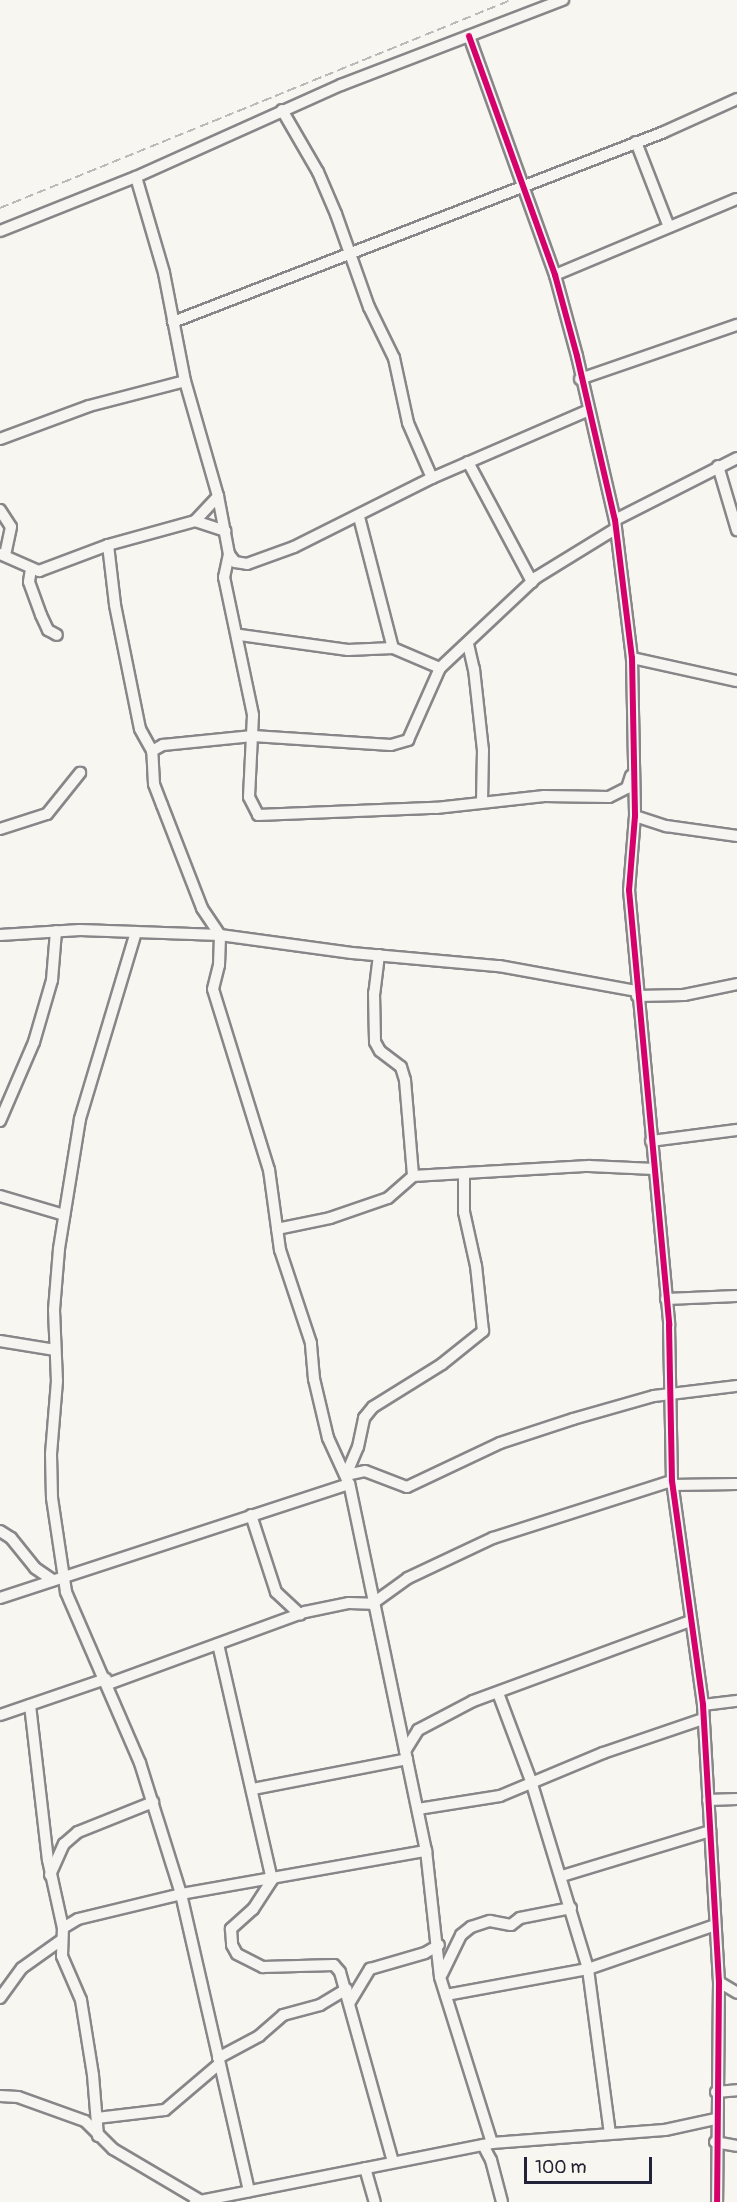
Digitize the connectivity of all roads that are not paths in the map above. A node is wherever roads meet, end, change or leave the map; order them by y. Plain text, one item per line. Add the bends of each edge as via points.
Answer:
1 (563, 0) edge
2 (469, 36) junction
3 (737, 99) edge
4 (282, 110) junction
5 (636, 142) junction
6 (136, 177) junction
7 (523, 186) junction
8 (737, 199) edge
9 (669, 227) junction
10 (0, 231) edge
11 (351, 255) junction
12 (555, 275) junction
13 (173, 322) junction
14 (737, 325) edge
15 (580, 379) junction
16 (185, 381) junction
17 (587, 411) junction
18 (0, 439) edge
19 (737, 458) edge
20 (468, 462) junction
21 (718, 466) junction
22 (432, 478) junction
23 (218, 496) junction
24 (0, 510) edge
25 (359, 517) junction
26 (195, 521) junction
27 (615, 524) junction
28 (737, 530) edge
29 (225, 531) junction
30 (108, 545) junction
31 (229, 554) junction
32 (3, 555) edge
33 (31, 569) junction
34 (532, 582) junction
35 (57, 635) dead end
36 (240, 635) junction
37 (468, 644) junction
38 (393, 648) junction
39 (632, 658) junction
40 (440, 668) junction
41 (737, 681) edge
42 (253, 736) junction
43 (152, 751) junction
44 (632, 771) junction
45 (80, 773) dead end
46 (482, 800) junction
47 (635, 816) junction
48 (0, 828) edge
49 (737, 836) edge
50 (56, 932) junction
51 (136, 932) junction
52 (0, 935) edge
53 (220, 935) junction
54 (379, 955) junction
55 (737, 984) edge
56 (637, 993) junction
57 (0, 1121) edge
58 (737, 1130) edge
59 (651, 1141) junction
60 (654, 1169) junction
61 (464, 1175) junction
62 (413, 1176) junction
63 (0, 1196) edge
64 (64, 1215) junction
65 (276, 1229) junction
66 (737, 1296) edge
67 (666, 1299) junction
68 (0, 1341) edge
69 (55, 1350) junction
70 (737, 1386) edge
71 (670, 1393) junction
72 (348, 1479) junction
73 (672, 1483) junction
74 (737, 1484) edge
75 (250, 1515) junction
76 (0, 1531) edge
77 (58, 1578) junction
78 (0, 1598) edge
79 (372, 1604) junction
80 (300, 1614) junction
81 (691, 1621) junction
82 (218, 1644) junction
83 (107, 1682) junction
84 (498, 1693) junction
85 (737, 1701) edge
86 (30, 1705) junction
87 (703, 1705) junction
88 (0, 1715) edge
89 (703, 1719) junction
90 (406, 1755) junction
91 (531, 1781) junction
92 (253, 1789) junction
93 (737, 1799) edge
94 (708, 1800) junction
95 (153, 1802) junction
96 (418, 1809) junction
97 (710, 1831) junction
98 (426, 1851) junction
99 (50, 1875) junction
100 (562, 1876) junction
101 (272, 1880) junction
102 (181, 1894) junction
103 (571, 1908) junction
104 (715, 1925) junction
105 (63, 1928) junction
106 (60, 1941) junction
107 (439, 1945) junction
108 (588, 1969) junction
109 (440, 1977) junction
110 (719, 1982) junction
111 (346, 1989) junction
112 (737, 1993) edge
113 (446, 1995) junction
114 (0, 1998) edge
115 (350, 2002) junction
116 (218, 2061) junction
117 (737, 2090) edge
118 (716, 2092) junction
119 (0, 2096) edge
120 (97, 2118) junction
121 (715, 2120) junction
122 (610, 2133) junction
123 (98, 2136) junction
124 (715, 2142) junction
125 (487, 2144) junction
126 (737, 2146) edge
127 (393, 2162) junction
128 (365, 2168) junction
129 (249, 2191) junction
130 (198, 2201) edge
131 (375, 2202) edge
132 (502, 2202) edge
133 (717, 2202) edge

1 - 2 street
2 - 4 street
2 - 7 street
3 - 5 street
4 - 6 street
4 - 11 street via 318,172
5 - 7 street
5 - 9 street
6 - 10 street
6 - 13 street via 164,273
7 - 11 street
7 - 12 street
8 - 9 street
9 - 12 street
11 - 13 street
11 - 22 street via 369,307 394,358 408,423
12 - 15 street
13 - 16 street
14 - 15 street
15 - 17 street
16 - 18 street via 89,406
16 - 23 street
17 - 20 street
17 - 27 street
19 - 21 street
20 - 22 street
20 - 34 street
21 - 27 street
21 - 28 street
22 - 25 street
23 - 26 street
23 - 29 street
24 - 32 street via 11,527
25 - 31 street via 247,564 235,562
25 - 38 street
26 - 29 street
26 - 30 street
27 - 34 street
27 - 39 street
29 - 31 street
30 - 33 street via 55,568
30 - 43 street via 115,604 140,729
31 - 36 street via 224,577
32 - 33 street
33 - 35 street via 29,582 41,615 48,630
34 - 37 street
36 - 38 street via 348,650
36 - 42 street via 254,714
37 - 40 street
37 - 46 street via 483,750
38 - 40 street
39 - 41 street
39 - 44 street
40 - 42 street via 408,740 391,745
42 - 43 street via 163,745
42 - 46 street via 249,797 258,815 436,808
43 - 53 street via 154,784 202,908
44 - 46 street via 627,788 618,796
44 - 47 street
45 - 48 street via 47,814
47 - 49 street via 666,826
47 - 56 street via 629,890
50 - 51 street
50 - 52 street
50 - 57 street via 52,980 34,1042
51 - 53 street
51 - 64 street via 80,1119
53 - 54 street
53 - 65 street via 213,989 269,1170
54 - 56 street via 499,966
54 - 62 street via 374,993 375,1042 380,1051 402,1067
55 - 56 street via 684,995
56 - 59 street
58 - 59 street
59 - 60 street
60 - 61 street via 589,1166
60 - 67 street
61 - 62 street
61 - 72 street via 464,1212 476,1266 483,1331 442,1364 373,1407 364,1418
62 - 65 street via 388,1198 330,1218
63 - 64 street
64 - 69 street via 54,1310
65 - 72 street via 311,1343 314,1379 328,1438
66 - 67 street
67 - 71 street
68 - 69 street
69 - 77 street via 57,1381 51,1454
70 - 71 street
71 - 72 street via 500,1443 419,1484 403,1487 386,1476 358,1470
71 - 73 street
72 - 75 street
72 - 79 street
73 - 74 street
73 - 79 street via 493,1538 408,1578
73 - 81 street
75 - 77 street
75 - 80 street via 276,1592
76 - 77 street via 11,1538 35,1568
77 - 78 street
77 - 83 street
79 - 80 street via 349,1604
79 - 90 street
80 - 82 street
81 - 84 street
81 - 87 street
82 - 83 street
82 - 92 street
83 - 86 street
83 - 95 street
84 - 90 street via 436,1718 418,1730
84 - 91 street
85 - 87 street
86 - 88 street
86 - 99 street
87 - 89 street
89 - 91 street
89 - 94 street
90 - 92 street
90 - 96 street
91 - 96 street via 500,1796
91 - 100 street
92 - 101 street
93 - 94 street
94 - 97 street
95 - 99 street via 78,1832 64,1844
95 - 102 street
96 - 98 street
97 - 100 street
97 - 104 street
98 - 101 street
98 - 107 street
99 - 105 street
100 - 103 street
101 - 102 street
101 - 111 street via 253,1909 231,1929 237,1954 263,1967 334,1965
102 - 105 street via 78,1919
102 - 116 street via 203,1978
103 - 108 street
103 - 109 street via 520,1918 511,1925 490,1921 471,1927 461,1935
104 - 108 street
104 - 110 street
105 - 106 street
106 - 114 street via 22,1968
106 - 120 street via 81,2000
107 - 109 street
107 - 115 street via 370,1970
108 - 113 street
108 - 122 street via 597,2013
109 - 113 street
110 - 112 street
110 - 118 street
111 - 115 street
111 - 116 street via 320,2005 283,2015 259,2036
113 - 125 street
115 - 127 street
116 - 120 street via 165,2110
116 - 129 street
117 - 118 street
118 - 121 street
119 - 123 street via 18,2097 85,2121
120 - 123 street
121 - 122 street via 665,2130
121 - 124 street
122 - 125 street
123 - 130 street via 112,2149
124 - 126 street
124 - 133 street
125 - 127 street
125 - 132 street
127 - 128 street
128 - 129 street
128 - 131 street
129 - 130 street

